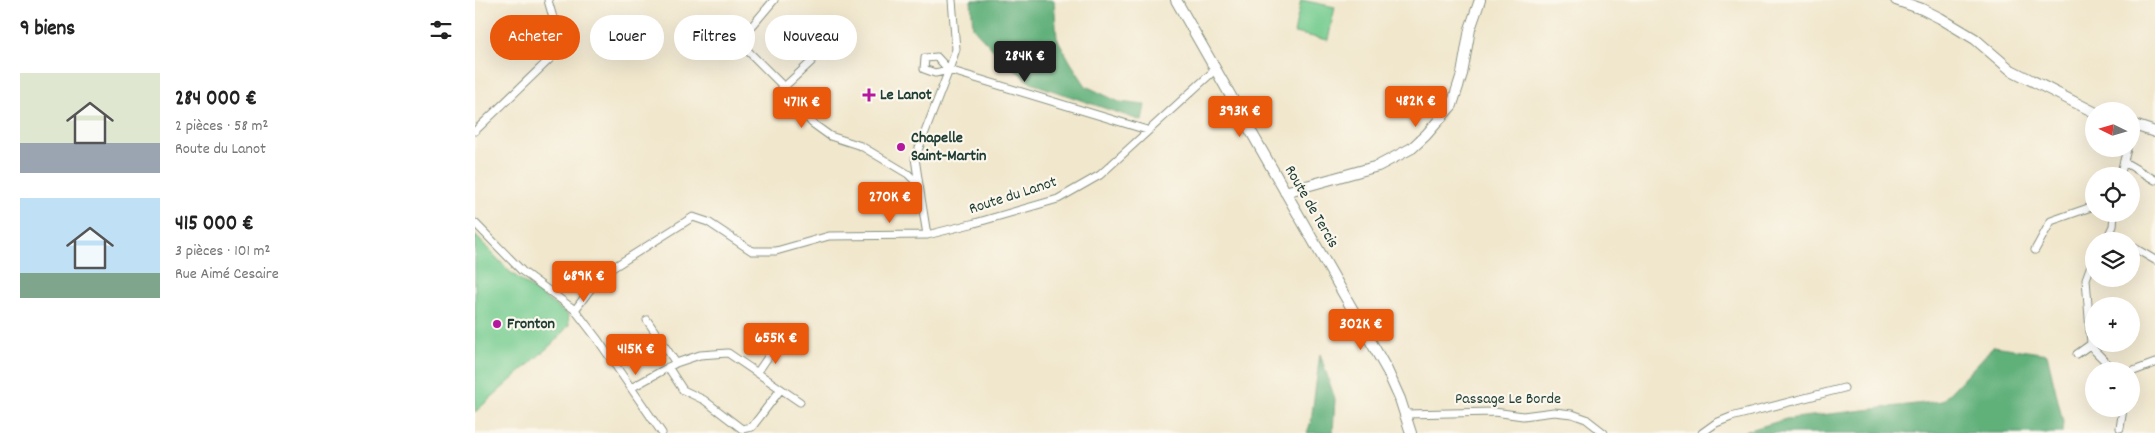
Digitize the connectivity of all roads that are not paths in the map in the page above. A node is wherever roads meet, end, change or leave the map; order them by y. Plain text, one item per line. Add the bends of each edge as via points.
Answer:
1 (548, 0) edge
2 (774, 0) edge
3 (952, 0) edge
4 (1176, 0) edge
5 (1479, 0) edge
6 (1896, 0) edge
7 (811, 62) dead end
8 (1216, 69) junction
9 (949, 70) junction
10 (783, 88) junction
11 (2085, 107) edge
12 (2140, 129) edge
13 (1147, 130) junction
14 (475, 132) edge
15 (2155, 132) edge
16 (2125, 158) edge
17 (2124, 162) junction
18 (2123, 167) edge
19 (2155, 180) edge
20 (919, 185) junction
21 (1285, 192) junction
22 (2085, 209) edge
23 (475, 223) edge
24 (927, 235) junction
25 (2035, 250) dead end
26 (2140, 251) edge
27 (2155, 260) edge
28 (575, 310) junction
29 (647, 320) dead end
30 (777, 344) dead end
31 (2085, 348) edge
32 (2097, 352) edge
33 (2077, 354) dead end
34 (2106, 362) edge
35 (676, 363) junction
36 (2155, 363) edge
37 (669, 367) junction
38 (2140, 369) edge
39 (757, 373) junction
40 (631, 388) junction
41 (1844, 388) dead end
42 (781, 389) junction
43 (800, 402) dead end
44 (1406, 414) junction
45 (2121, 417) edge
46 (2119, 428) dead end
47 (661, 433) edge
48 (1411, 433) edge
49 (1604, 433) edge
50 (1702, 433) edge

1 - 14 street via 558,44 553,56
2 - 10 street via 747,32 745,42 746,49
3 - 9 street via 956,49
4 - 8 street, Route de Tercis
5 - 21 street via 1452,105 1426,135 1412,148 1378,166
6 - 11 street via 1940,18 1975,39 2011,70
7 - 10 street
8 - 13 street, Route du Lanot
8 - 21 street, Route de Tercis
9 - 13 street
9 - 20 street via 915,158
10 - 20 street via 807,118 830,136 861,146 908,174
12 - 15 street
13 - 24 street, Route du Lanot via 1100,175 1058,199
16 - 17 street
17 - 18 street
17 - 19 street
20 - 24 street
21 - 44 street, Route de Tercis via 1383,364
22 - 25 street via 2051,221
23 - 28 street via 522,271
24 - 28 street, Route du Lanot via 829,236 776,251 752,251 708,222 693,217 606,272
26 - 27 street
28 - 40 street
29 - 35 street
30 - 39 street
31 - 33 street
32 - 34 street
35 - 37 street
35 - 39 street via 700,355 728,353
36 - 38 street
37 - 40 street
37 - 42 street via 683,390 704,400 742,429 752,427
39 - 42 street
40 - 47 street
41 - 50 street via 1731,417
42 - 43 street
44 - 48 street, Route de Tercis
44 - 49 street, Passage Le Borde via 1494,412 1523,416 1554,412 1585,419
45 - 46 street

